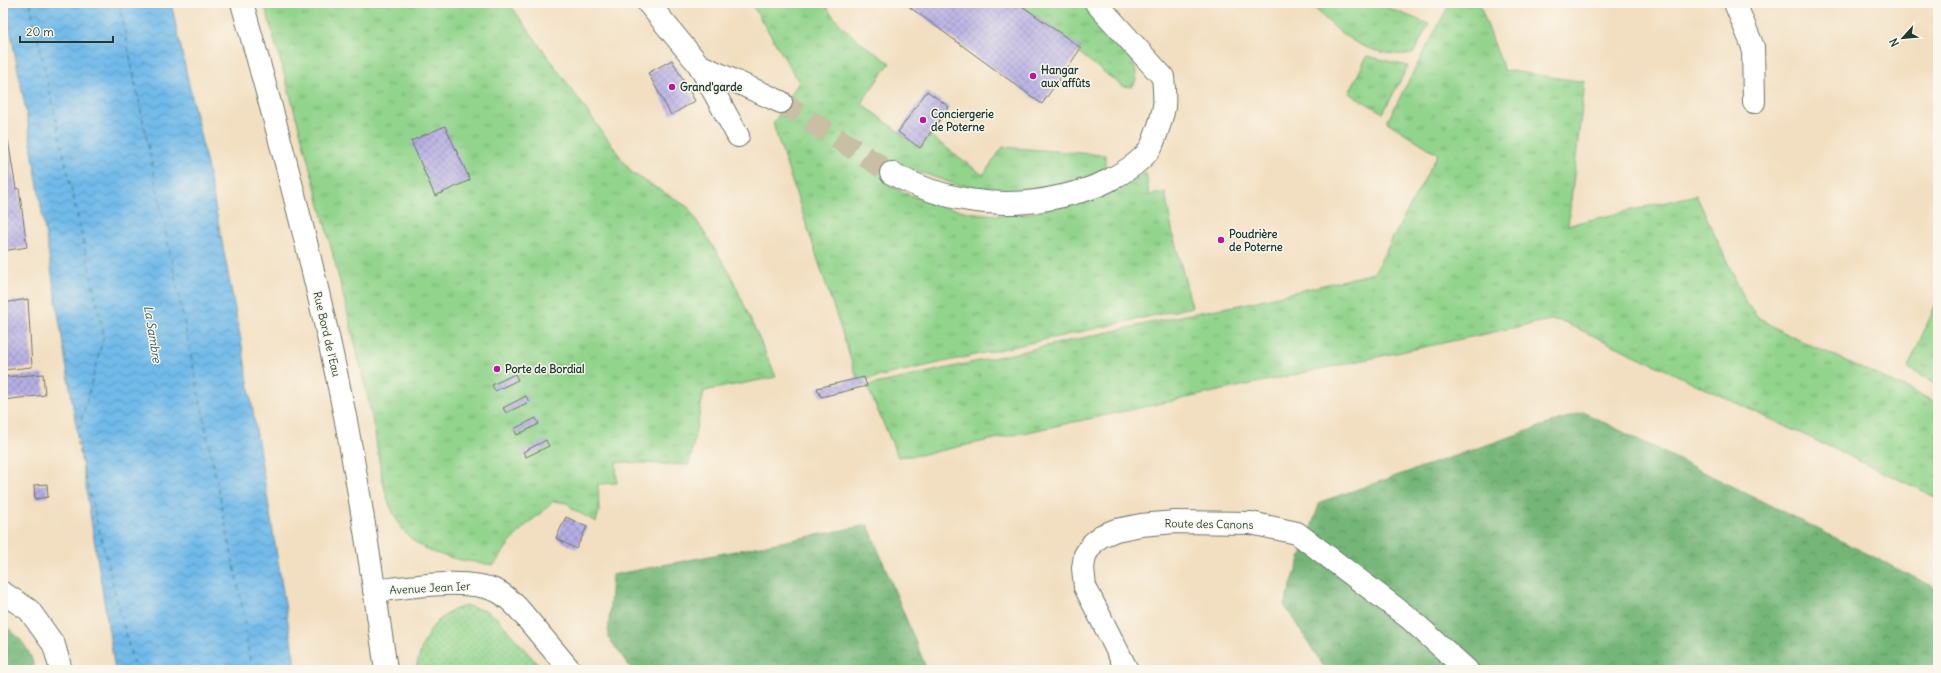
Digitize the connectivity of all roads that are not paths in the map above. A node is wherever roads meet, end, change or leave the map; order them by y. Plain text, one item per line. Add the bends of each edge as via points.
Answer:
1 (242, 3) edge
2 (648, 3) edge
3 (1096, 3) edge
4 (1735, 3) edge
5 (699, 65) junction
6 (781, 102) tunnel mouth
7 (1754, 102) dead end
8 (738, 136) dead end
9 (891, 173) tunnel mouth
10 (374, 591) junction
11 (3, 593) edge
12 (61, 670) edge
13 (386, 670) edge
14 (570, 670) edge
15 (1127, 670) edge
16 (1467, 670) edge

1 - 10 main road, Rue Bord de l'Eau via 295,195 332,358 350,443
2 - 5 main road
3 - 9 main road via 1163,77 1164,108 1151,146 1130,169 1078,192 1010,204 951,196 922,188
4 - 7 main road via 1753,47
5 - 6 main road
5 - 8 main road
10 - 13 main road, Rue Bord de l'Eau
10 - 14 main road, Avenue Jean Ier via 447,584 474,585 497,591 518,608
11 - 12 main road via 29,610 54,645
15 - 16 main road, Route des Canons via 1085,586 1085,555 1101,536 1116,530 1175,522 1251,523 1297,532 1408,618

